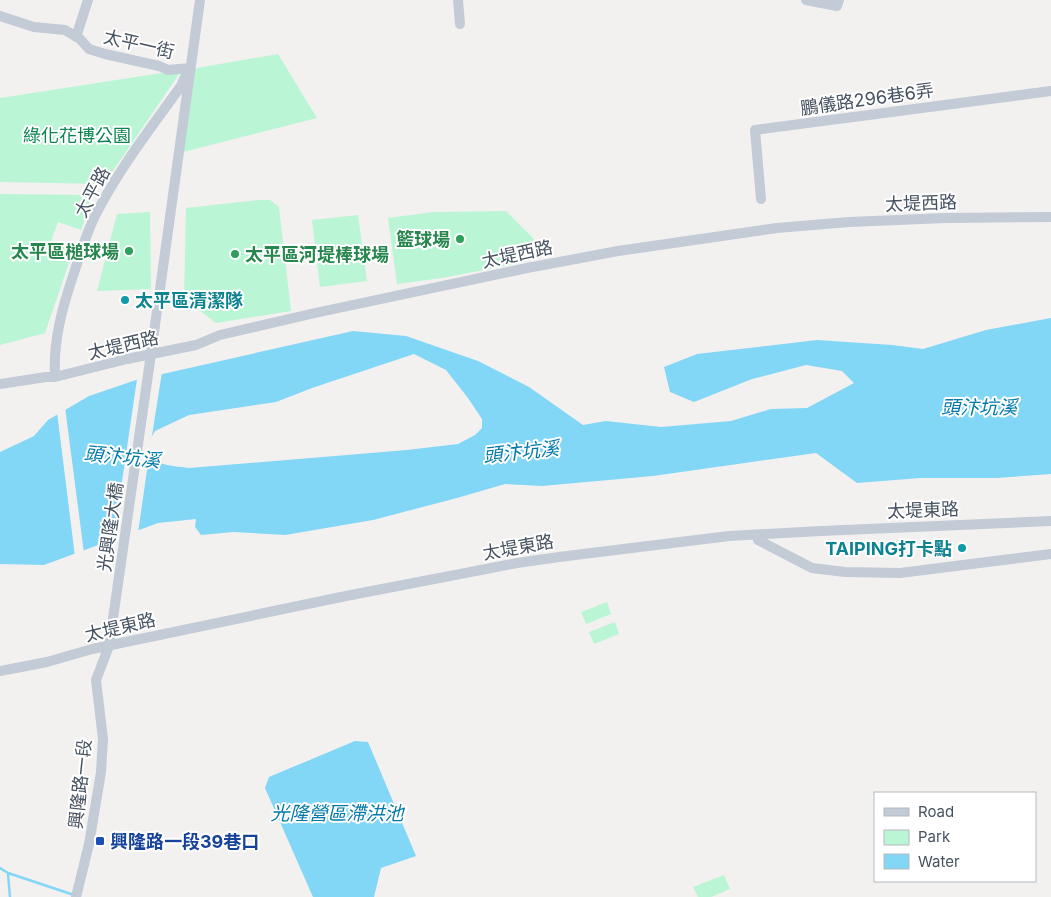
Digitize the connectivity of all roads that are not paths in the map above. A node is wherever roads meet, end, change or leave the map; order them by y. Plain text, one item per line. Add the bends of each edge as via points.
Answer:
1 (88, 0) edge
2 (200, 0) edge
3 (458, 0) edge
4 (806, 0) edge
5 (838, 3) edge
6 (0, 16) edge
7 (460, 24) dead end
8 (76, 37) junction
9 (190, 68) junction
10 (1051, 91) edge
11 (761, 199) dead end
12 (1051, 217) edge
13 (151, 354) junction
14 (55, 377) junction
15 (0, 384) edge
16 (1051, 522) edge
17 (758, 540) dead end
18 (1051, 554) edge
19 (108, 646) junction
20 (0, 671) edge
21 (77, 892) edge

1 - 8 street
2 - 9 street, 太平路
3 - 7 street
4 - 5 street
6 - 8 street, 太平一街 via 34,27 65,30
8 - 9 street, 太平一街 via 89,49 105,54 168,70
9 - 13 street, 太平路
9 - 14 street, 太平路 via 181,86 114,181 94,218 63,303 54,360
10 - 11 street, 鵬儀路296巷6弄 via 755,130
12 - 13 street, 太堤西路 via 849,222 675,242 527,268 229,333 196,345
13 - 14 street, 太堤西路
13 - 19 street, 光興隆大橋
14 - 15 street, 太堤西路
16 - 19 street, 太堤東路 via 729,536 559,557 346,596
17 - 18 street via 812,568 845,572 900,573
19 - 20 street, 太堤東路
19 - 21 street, 興隆路一段 via 96,680 103,738 101,772

